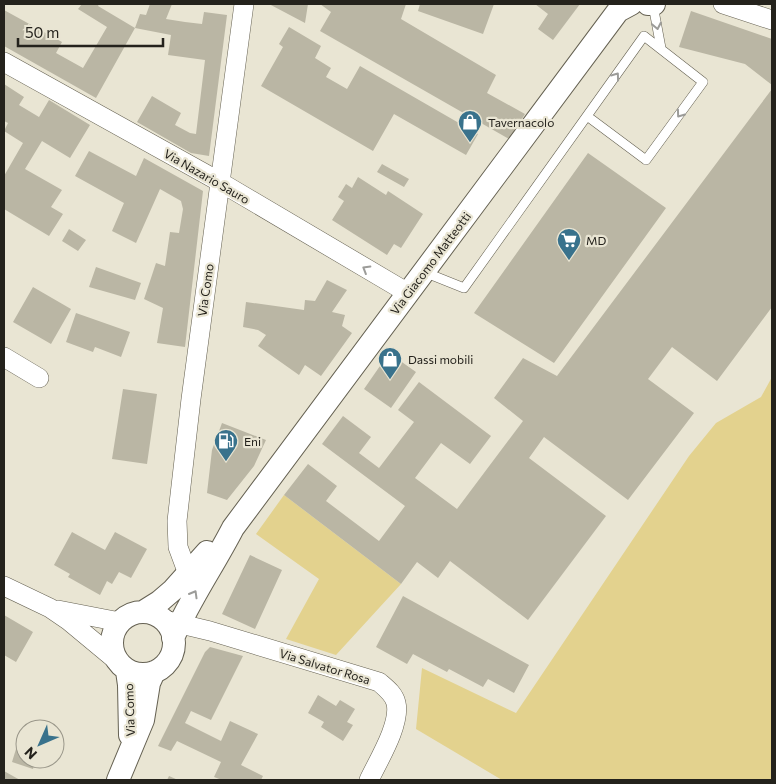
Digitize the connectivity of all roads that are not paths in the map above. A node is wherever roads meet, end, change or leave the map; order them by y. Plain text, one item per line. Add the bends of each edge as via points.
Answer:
1 (244, 4) edge
2 (631, 4) edge
3 (648, 4) edge
4 (653, 4) edge
5 (723, 4) edge
6 (772, 20) edge
7 (662, 48) junction
8 (4, 62) edge
9 (587, 116) junction
10 (220, 182) junction
11 (424, 272) junction
12 (408, 293) junction
13 (4, 358) edge
14 (39, 378) dead end
15 (233, 528) junction
16 (188, 574) junction
17 (4, 586) edge
18 (50, 608) junction
19 (143, 612) junction
20 (120, 622) junction
21 (172, 627) junction
22 (121, 665) junction
23 (154, 672) junction
24 (130, 749) junction
25 (118, 780) edge
26 (369, 780) edge

1 - 10 street, Via Como
2 - 11 street, Via Giacomo Matteotti via 618,11
3 - 4 street
4 -> 7 lane
5 - 6 street
9 -> 7 lane via 644,36
7 -> 9 lane via 703,82 646,160
8 - 10 street, Via Nazario Sauro
9 - 11 lane via 464,288
12 -> 10 street, Via Nazario Sauro
10 - 16 street, Via Como via 177,521 178,547
11 - 12 street, Via Giacomo Matteotti
12 - 15 street, Via Giacomo Matteotti
13 - 14 street
15 - 16 street, Via Giacomo Matteotti via 204,554
21 -> 15 street, Via Giacomo Matteotti via 215,562
16 - 19 street, Via Giacomo Matteotti via 159,602
17 - 18 street
18 - 20 street
18 - 22 street via 69,620
19 - 20 street via 129,615
19 - 21 street via 155,614
20 - 22 street via 111,638 112,650
21 - 23 street via 173,653 161,669
21 - 26 street, Via Salvator Rosa via 210,631 379,682 396,701 397,712
22 - 23 street via 137,674
22 - 24 street, Via Como via 129,685
23 - 24 street, Via Como via 143,720
24 - 25 street, Via Como

